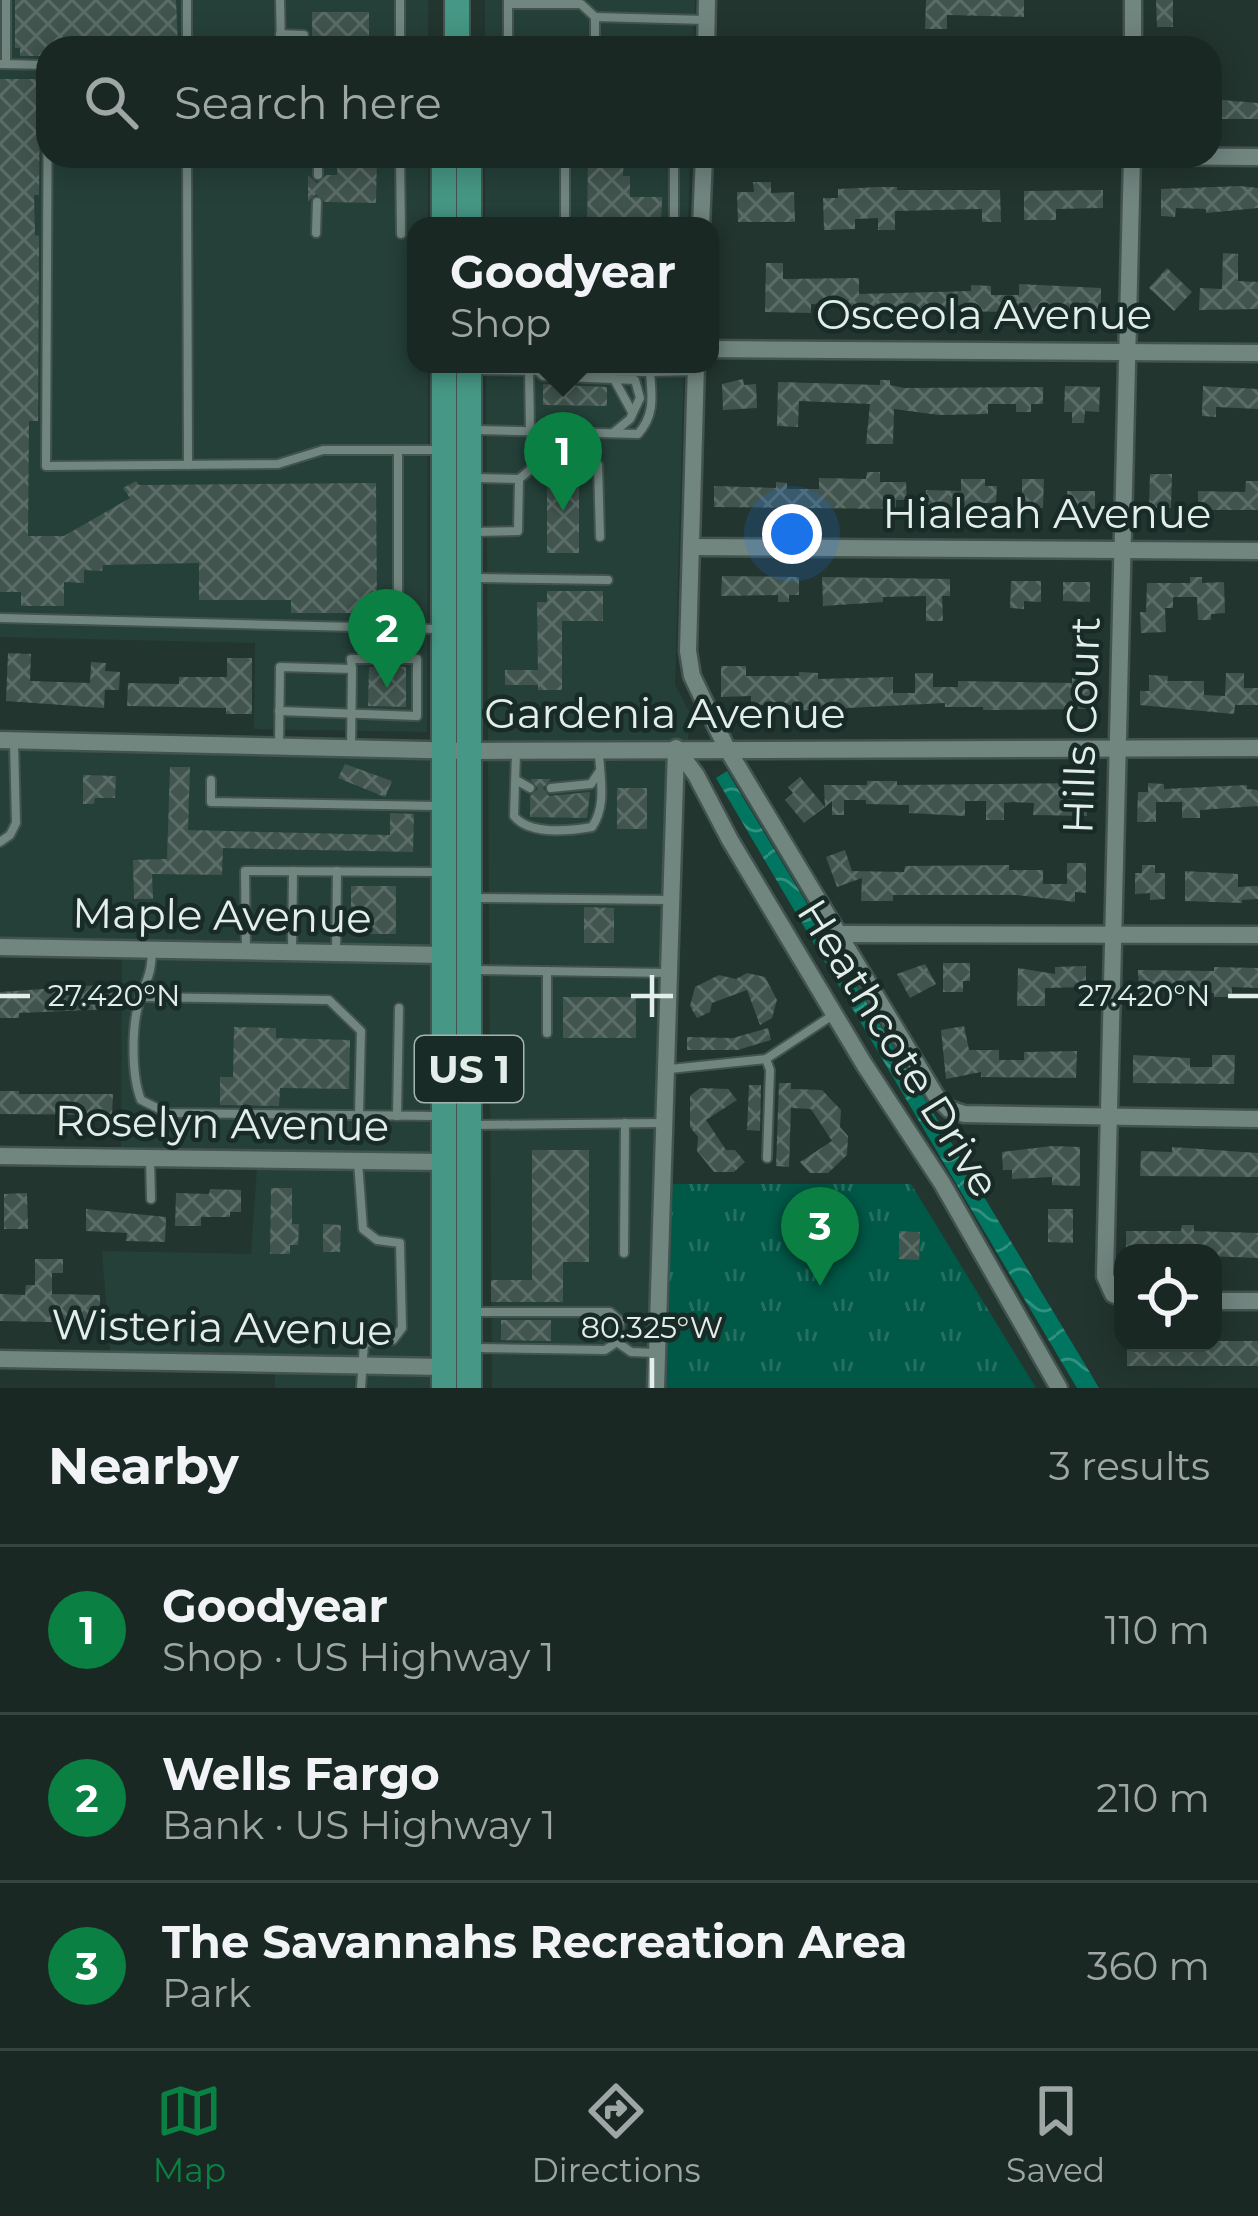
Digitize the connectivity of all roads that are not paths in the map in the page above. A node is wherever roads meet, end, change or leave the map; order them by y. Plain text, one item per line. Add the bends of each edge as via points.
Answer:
1 (6, 0) edge
2 (187, 0) edge
3 (280, 0) edge
4 (400, 0) edge
5 (457, 0) edge
6 (707, 0) edge
7 (1133, 0) edge
8 (508, 2) edge
9 (596, 17) junction
10 (707, 20) junction
11 (280, 34) joint
12 (304, 34) dead end
13 (187, 36) edge
14 (400, 36) edge
15 (457, 36) edge
16 (508, 36) edge
17 (595, 36) edge
18 (706, 36) edge
19 (1133, 36) edge
20 (3, 64) edge
21 (36, 65) edge
22 (1222, 157) edge
23 (1258, 157) edge
24 (47, 168) edge
25 (188, 168) edge
26 (318, 168) edge
27 (400, 168) edge
28 (444, 168) edge
29 (469, 168) edge
30 (566, 168) edge
31 (674, 168) edge
32 (703, 168) edge
33 (1132, 168) edge
34 (318, 175) dead end
35 (317, 202) dead end
36 (444, 217) edge
37 (469, 217) edge
38 (565, 217) edge
39 (674, 217) edge
40 (701, 217) edge
41 (316, 233) dead end
42 (401, 234) dead end
43 (719, 349) edge
44 (1129, 351) junction
45 (1258, 352) edge
46 (456, 373) edge
47 (456, 373) edge
48 (533, 373) edge
49 (538, 373) edge
50 (650, 373) edge
51 (696, 373) edge
52 (613, 378) junction
53 (633, 414) junction
54 (469, 430) junction
55 (530, 431) junction
56 (612, 434) junction
57 (398, 450) junction
58 (444, 450) junction
59 (188, 465) junction
60 (519, 479) junction
61 (469, 483) junction
62 (469, 532) junction
63 (600, 537) dead end
64 (692, 547) junction
65 (1122, 550) junction
66 (1258, 551) edge
67 (469, 578) junction
68 (608, 580) dead end
69 (0, 618) edge
70 (444, 628) junction
71 (398, 629) junction
72 (352, 668) junction
73 (279, 710) junction
74 (351, 716) junction
75 (7, 741) edge
76 (279, 746) junction
77 (726, 747) junction
78 (1115, 747) junction
79 (351, 748) junction
80 (676, 748) junction
81 (1258, 748) edge
82 (599, 749) junction
83 (456, 750) junction
84 (516, 750) junction
85 (600, 771) junction
86 (515, 779) junction
87 (212, 780) dead end
88 (703, 787) junction
89 (530, 788) dead end
90 (551, 788) dead end
91 (674, 794) junction
92 (444, 806) junction
93 (0, 842) edge
94 (292, 871) junction
95 (337, 871) junction
96 (444, 872) junction
97 (468, 898) junction
98 (671, 900) junction
99 (1111, 933) junction
100 (838, 934) junction
101 (1258, 935) edge
102 (0, 947) edge
103 (152, 950) junction
104 (246, 952) junction
105 (292, 952) junction
106 (336, 953) junction
107 (444, 956) junction
108 (468, 970) junction
109 (547, 971) junction
110 (669, 973) junction
111 (140, 997) junction
112 (399, 1008) dead end
113 (834, 1014) junction
114 (547, 1033) dead end
115 (766, 1059) junction
116 (674, 1069) junction
117 (359, 1115) junction
118 (397, 1116) junction
119 (1108, 1119) junction
120 (1258, 1119) edge
121 (457, 1121) junction
122 (625, 1123) junction
123 (664, 1123) junction
124 (0, 1156) edge
125 (150, 1158) junction
126 (767, 1158) dead end
127 (358, 1161) junction
128 (443, 1162) junction
129 (151, 1199) dead end
130 (624, 1253) dead end
131 (1114, 1290) edge
132 (1222, 1301) edge
133 (1258, 1301) edge
134 (469, 1312) junction
135 (617, 1342) junction
136 (469, 1348) junction
137 (657, 1353) junction
138 (0, 1359) edge
139 (362, 1366) junction
140 (444, 1377) edge
141 (361, 1388) edge
142 (469, 1388) edge
143 (656, 1388) edge
144 (1059, 1388) edge

1 - 20 lane
2 - 13 lane
3 - 11 lane
4 - 14 lane
5 - 15 main road
6 - 10 street
7 - 19 street
8 - 9 lane via 581,4
8 - 16 lane
9 - 10 lane
9 - 17 lane
10 - 18 street
11 - 12 lane
20 - 21 lane
22 - 23 street
24 - 59 lane via 46,466
25 - 59 lane
26 - 34 lane
27 - 42 lane
28 - 36 main road
29 - 37 main road
30 - 38 lane
31 - 39 lane
32 - 40 street
33 - 44 street, Hills Court
35 - 41 lane
43 - 44 street, Osceola Avenue
44 - 45 street, Osceola Avenue
44 - 65 street, Hills Court
46 - 54 main road via 457,417
47 - 58 main road, US 1
48 - 55 lane
49 - 52 lane
50 - 56 lane via 650,420 638,434
51 - 64 street
52 - 53 lane
52 - 53 lane via 639,385
53 - 56 lane
54 - 55 lane
54 - 61 main road, US 1
55 - 56 lane
57 - 58 lane
57 - 59 lane
57 - 71 lane
58 - 61 main road
58 - 70 main road, US 1
60 - 61 lane
60 - 62 lane via 518,531
60 - 63 lane via 536,465 598,466
61 - 62 main road, US 1
62 - 67 main road, US 1
64 - 65 street, Hialeah Avenue
64 - 77 street via 692,676
65 - 66 street, Hialeah Avenue
65 - 78 street, Hills Court
67 - 68 lane
67 - 83 main road, US 1
69 - 71 lane
70 - 71 lane
70 - 83 main road, US 1
72 - 73 lane via 280,667
72 - 74 lane
72 - 74 lane via 351,659 417,659 417,716
73 - 74 lane
73 - 76 lane
74 - 79 lane
75 - 76 street, Gardenia Avenue
75 - 93 lane via 16,823
76 - 79 street, Gardenia Avenue
77 - 78 street, Gardenia Avenue
77 - 80 street, Gardenia Avenue
77 - 100 street
78 - 81 street, Gardenia Avenue
78 - 99 street, Hills Court
79 - 83 street, Gardenia Avenue
80 - 82 street, Gardenia Avenue
80 - 88 street, Heathcote Drive
80 - 91 street
82 - 84 street, Gardenia Avenue
82 - 85 lane
83 - 84 street, Gardenia Avenue
83 - 92 main road, US 1
83 - 97 main road, US 1
84 - 86 lane
85 - 86 lane via 601,809 585,829 519,823 511,809
85 - 90 lane via 591,784
86 - 89 lane
87 - 92 lane via 211,802
88 - 91 street
88 - 113 street, Heathcote Drive
91 - 98 street
92 - 96 main road, US 1
94 - 95 lane
94 - 104 lane via 245,871
94 - 105 lane
95 - 96 lane
95 - 106 lane
96 - 107 main road, US 1
97 - 98 lane
97 - 108 main road, US 1
98 - 110 street
99 - 100 street
99 - 101 street
99 - 119 street, Hills Court
100 - 119 street via 950,1109
102 - 103 street, Maple Avenue
103 - 104 street, Maple Avenue
103 - 111 lane
104 - 105 street, Maple Avenue
105 - 106 street, Maple Avenue
106 - 107 street, Maple Avenue
107 - 121 main road, US 1
108 - 109 lane
108 - 121 main road, US 1
109 - 110 lane
109 - 114 lane
110 - 116 street
111 - 117 lane via 329,1000 361,1031
111 - 117 lane via 132,1078 141,1100 166,1113
112 - 118 lane
113 - 115 lane
113 - 144 street, Heathcote Drive
115 - 116 lane
115 - 126 lane
116 - 123 street
117 - 118 lane
118 - 121 lane
119 - 120 street
119 - 131 street, Hills Court via 1105,1276
121 - 122 lane
121 - 128 main road, US 1
121 - 134 main road, US 1
122 - 123 lane
122 - 130 lane
123 - 137 street
124 - 125 street, Roselyn Avenue
125 - 127 street, Roselyn Avenue
125 - 129 lane
127 - 128 street, Roselyn Avenue
127 - 139 lane via 363,1229 400,1243 402,1328 394,1340 364,1343
128 - 140 main road, US 1
132 - 133 street
134 - 135 lane via 610,1312 620,1321
134 - 136 main road, US 1
135 - 136 lane via 605,1350
135 - 137 lane
136 - 142 main road, US 1
137 - 143 street
138 - 139 street, Wisteria Avenue
139 - 140 street, Wisteria Avenue
139 - 141 lane

